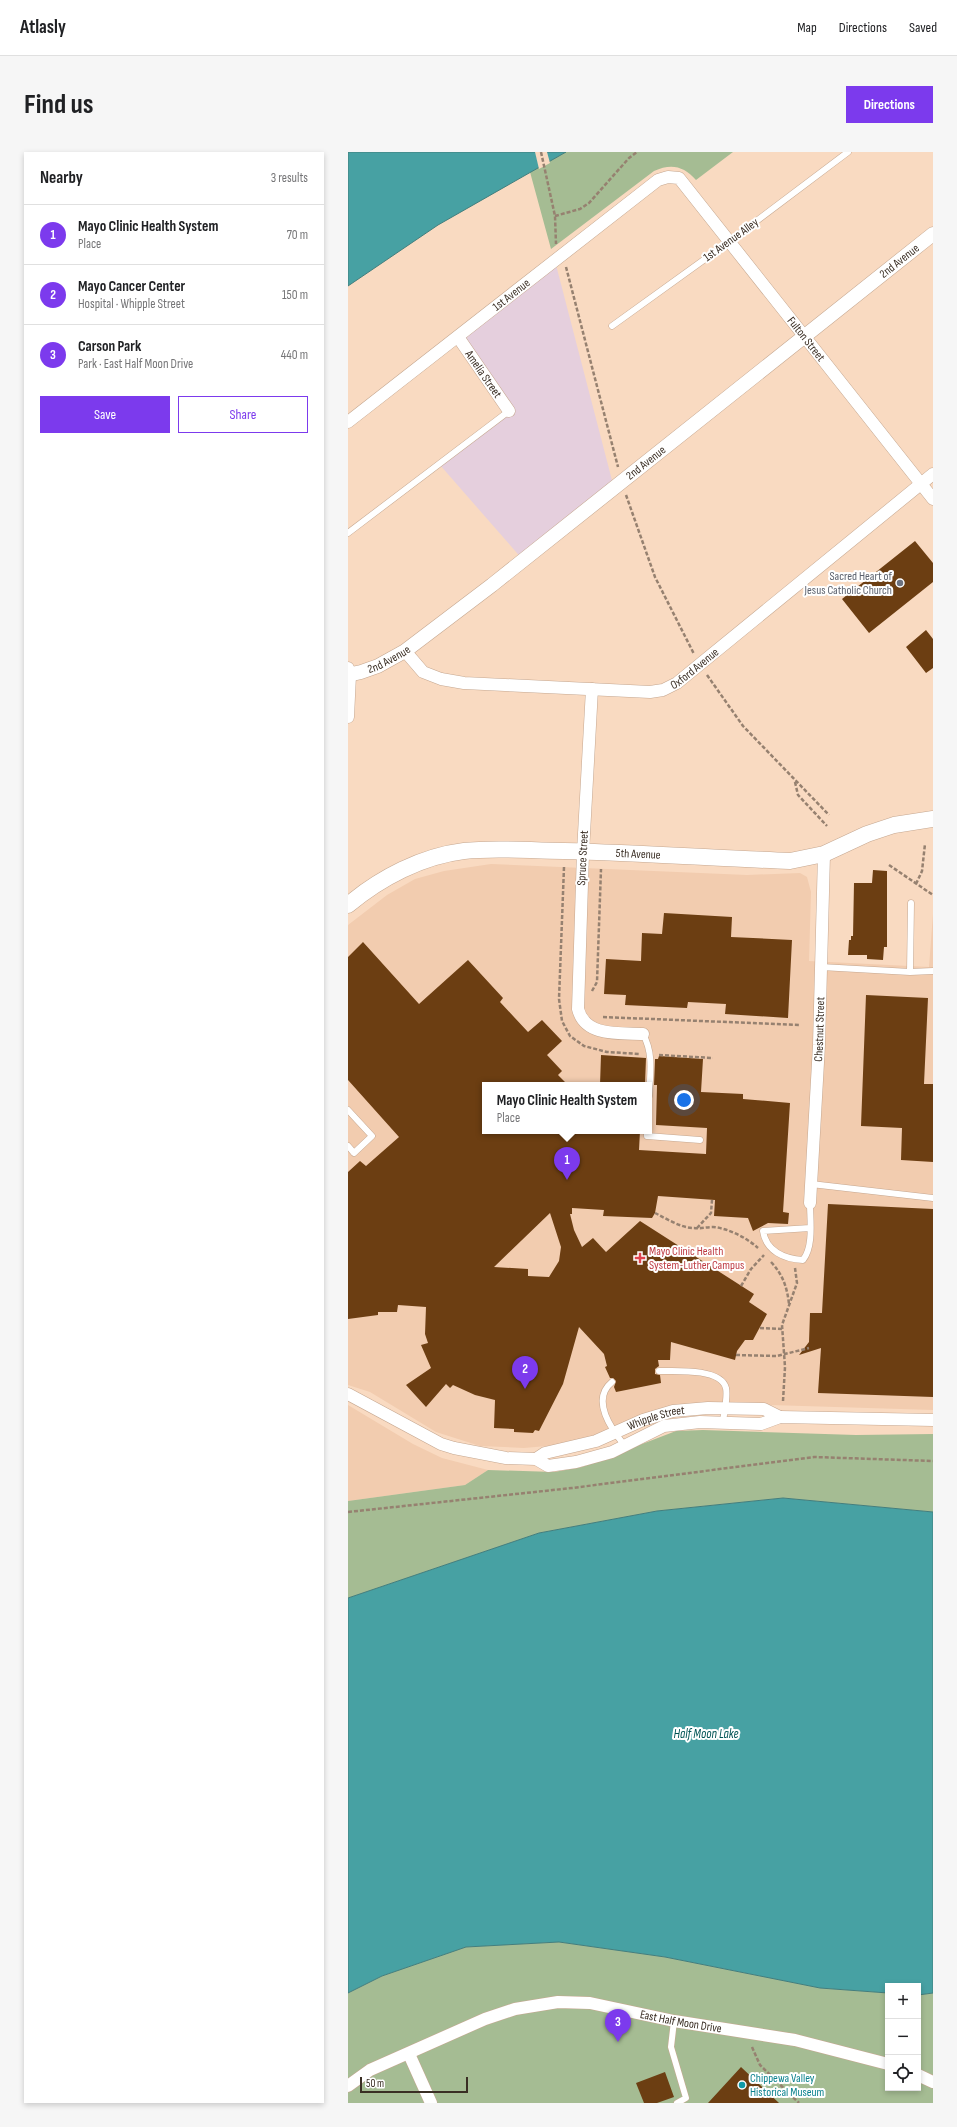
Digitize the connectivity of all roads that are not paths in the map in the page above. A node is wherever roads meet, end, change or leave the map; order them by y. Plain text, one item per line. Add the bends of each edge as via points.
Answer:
1 (848, 152) edge
2 (679, 178) joint
3 (933, 234) edge
4 (730, 241) junction
5 (612, 326) dead end
6 (805, 336) junction
7 (458, 337) junction
8 (509, 411) joint
9 (348, 422) edge
10 (933, 474) edge
11 (921, 484) junction
12 (933, 500) edge
13 (348, 533) edge
14 (405, 651) junction
15 (349, 672) edge
16 (592, 690) junction
17 (348, 717) edge
18 (933, 819) edge
19 (583, 852) junction
20 (824, 854) junction
21 (911, 903) dead end
22 (349, 904) edge
23 (821, 967) junction
24 (933, 971) edge
25 (910, 972) junction
26 (643, 1034) joint
27 (650, 1082) edge
28 (348, 1110) edge
29 (647, 1134) edge
30 (700, 1140) dead end
31 (348, 1146) edge
32 (811, 1184) junction
33 (933, 1198) edge
34 (810, 1203) joint
35 (810, 1228) junction
36 (659, 1370) dead end
37 (612, 1382) dead end
38 (348, 1394) edge
39 (725, 1408) junction
40 (780, 1417) junction
41 (933, 1420) edge
42 (723, 1422) junction
43 (614, 1433) junction
44 (624, 1446) junction
45 (536, 1459) junction
46 (674, 2021) junction
47 (409, 2054) junction
48 (885, 2063) edge
49 (921, 2076) edge
50 (933, 2082) edge
51 (348, 2086) edge
52 (431, 2103) edge
53 (677, 2103) edge

1 - 4 lane, 1st Avenue Alley
2 - 4 street, Fulton Street
2 - 7 street, 1st Avenue via 668,177 658,180
3 - 6 street, 2nd Avenue
4 - 5 lane, 1st Avenue Alley
4 - 6 street, Fulton Street
6 - 11 street, Fulton Street
6 - 14 street, 2nd Avenue
7 - 8 street, Amelia Street
7 - 9 street, 1st Avenue
8 - 13 lane
10 - 11 street, Oxford Avenue
11 - 12 street, Fulton Street
11 - 16 street, Oxford Avenue via 677,683 663,690 650,692
14 - 15 street, 2nd Avenue via 378,666
14 - 16 street, Oxford Avenue via 423,672 441,679 464,683
15 - 17 street
16 - 19 street, Spruce Street
18 - 20 main road, 5th Avenue via 910,821 867,834
19 - 20 main road, 5th Avenue via 790,861
19 - 22 main road, 5th Avenue via 493,849 463,851 412,865 390,876
19 - 26 street, Spruce Street via 577,1003 579,1015 585,1024 600,1031
20 - 23 street, Chestnut Street
21 - 25 lane
23 - 25 lane
23 - 32 street, Chestnut Street
24 - 25 lane
26 - 27 lane via 650,1046
28 - 31 lane via 372,1136 354,1153
29 - 30 lane
32 - 33 lane
32 - 34 street, Chestnut Street
34 - 35 lane
35 - 35 lane via 763,1231 766,1244 772,1250 793,1260 803,1260 806,1256
36 - 39 lane via 717,1376 726,1388
37 - 43 lane via 603,1394 603,1403
38 - 45 street, Whipple Street via 441,1444 506,1458
39 - 40 street, Whipple Street via 764,1409
39 - 42 lane
39 - 43 street, Whipple Street via 659,1414
40 - 41 street, Whipple Street
40 - 42 street, Whipple Street via 761,1424
42 - 44 street, Whipple Street via 664,1426
43 - 44 lane
43 - 45 street, Whipple Street via 590,1443 545,1453
44 - 45 street, Whipple Street via 562,1465 548,1466
46 - 47 street, East Half Moon Drive via 590,2003 558,2002 515,2009
46 - 48 street, East Half Moon Drive via 819,2045
46 - 53 lane via 671,2047 686,2098
47 - 51 street, East Half Moon Drive via 370,2070
47 - 52 street
49 - 50 street

